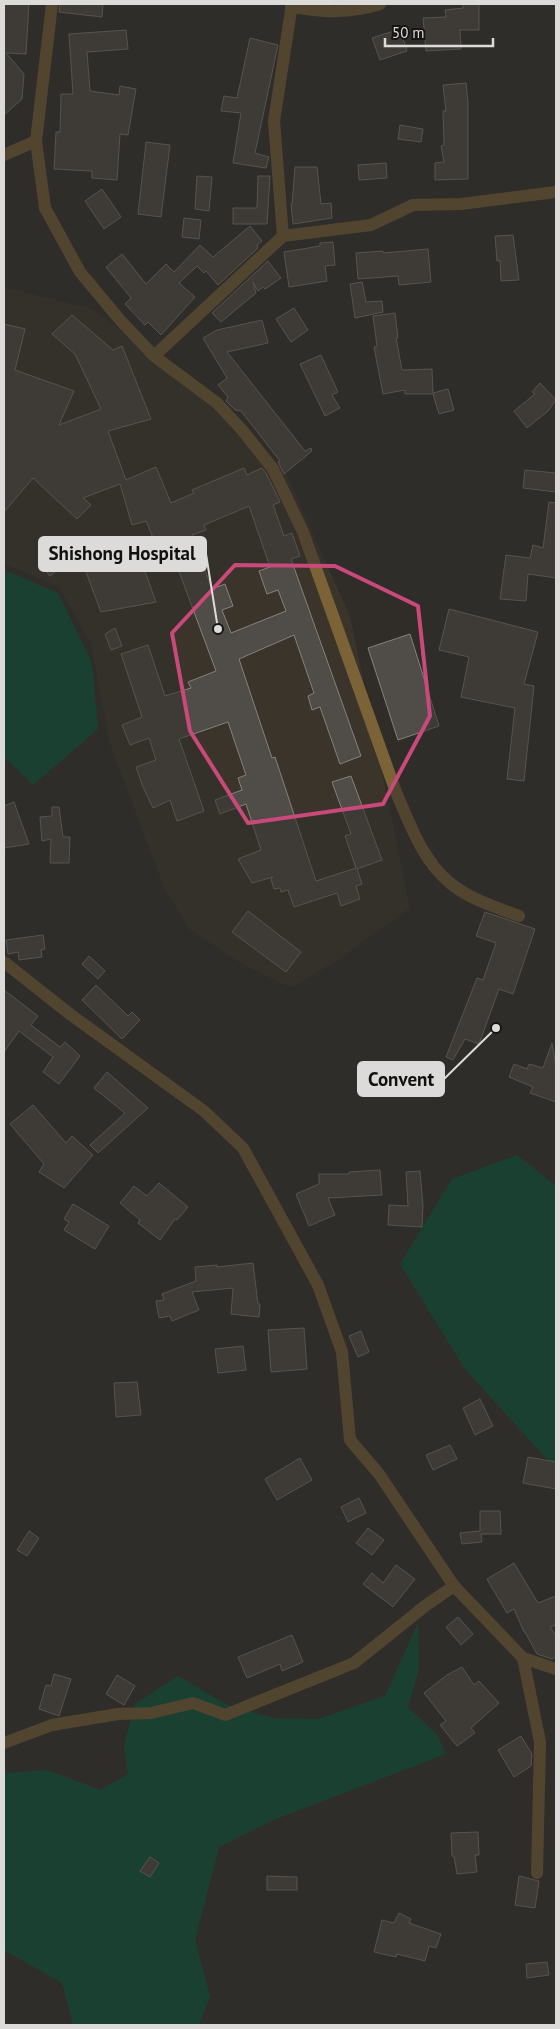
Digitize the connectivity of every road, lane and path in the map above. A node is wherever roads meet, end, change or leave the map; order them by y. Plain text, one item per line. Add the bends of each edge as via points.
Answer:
1 (52, 4) edge
2 (380, 4) edge
3 (292, 6) edge
4 (36, 141) junction
5 (4, 155) edge
6 (556, 192) edge
7 (283, 236) junction
8 (154, 356) junction
9 (519, 916) dead end
10 (4, 962) edge
11 (454, 1586) junction
12 (523, 1658) junction
13 (556, 1669) edge
14 (4, 1743) edge
15 (537, 1873) dead end

1 - 4 street
2 - 3 street via 329,12
3 - 7 street via 274,122
4 - 5 street
4 - 8 street via 45,208 80,272
6 - 7 street via 461,204 413,205 371,225
7 - 8 street
8 - 9 street via 217,403 272,469 303,532 396,792 430,863 451,884 472,897
10 - 11 street via 204,1111 243,1148 318,1285 342,1352 350,1440 379,1474
11 - 12 street
11 - 14 street via 354,1663 225,1715 193,1703 150,1713 118,1714 52,1725
12 - 13 street
12 - 15 street via 540,1742

